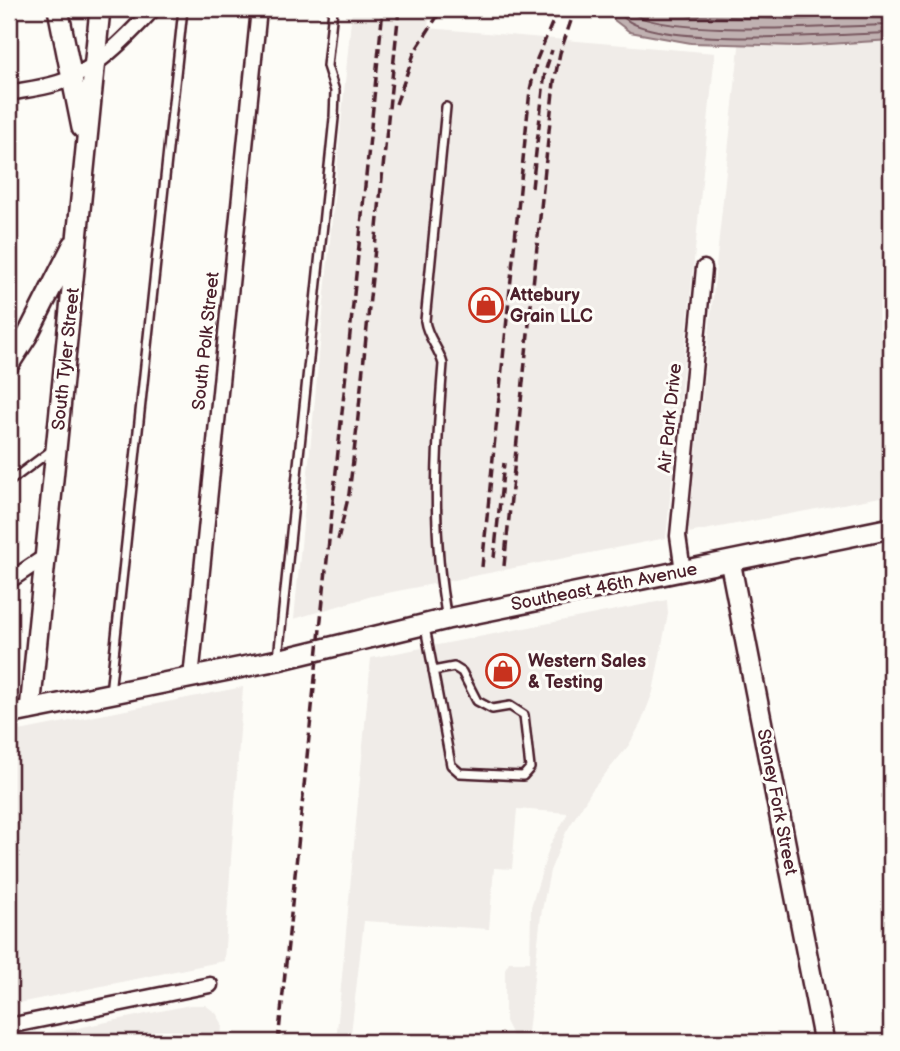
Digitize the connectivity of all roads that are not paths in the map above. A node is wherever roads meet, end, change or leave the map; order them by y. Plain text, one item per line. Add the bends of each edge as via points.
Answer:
1 (58, 9) edge
2 (100, 9) edge
3 (153, 9) edge
4 (183, 9) edge
5 (259, 9) edge
6 (333, 9) edge
7 (94, 64) junction
8 (71, 76) junction
9 (9, 93) edge
10 (446, 107) dead end
11 (86, 150) junction
12 (79, 235) junction
13 (704, 268) dead end
14 (9, 364) edge
15 (57, 445) junction
16 (9, 482) edge
17 (891, 528) edge
18 (46, 556) junction
19 (730, 561) junction
20 (683, 571) junction
21 (9, 581) edge
22 (447, 619) junction
23 (425, 623) junction
24 (278, 660) junction
25 (433, 671) junction
26 (191, 678) junction
27 (109, 694) junction
28 (30, 710) junction
29 (9, 714) edge
30 (210, 985) dead end
31 (9, 1026) edge
32 (824, 1042) edge

1 - 8 main road
2 - 7 main road, South Tyler Street
3 - 7 street
4 - 27 lane
5 - 26 street, South Polk Street
6 - 24 lane via 327,66 335,91 334,118
7 - 8 street
7 - 11 main road, South Tyler Street
8 - 9 street via 60,83
8 - 11 main road
10 - 22 lane via 425,321 443,364 435,466 439,578
11 - 12 main road, South Tyler Street
12 - 14 main road
12 - 15 main road, South Tyler Street
13 - 20 street, Air Park Drive via 678,536
15 - 16 lane
15 - 18 main road, South Tyler Street
17 - 19 main road, Southeast 46th Avenue
18 - 21 street
18 - 28 main road, South Tyler Street
19 - 20 main road, Southeast 46th Avenue
19 - 32 main road, Stoney Fork Street
20 - 22 main road, Southeast 46th Avenue
22 - 23 main road, Southeast 46th Avenue
23 - 24 main road, Southeast 46th Avenue
23 - 25 lane
24 - 26 main road, Southeast 46th Avenue
25 - 25 lane via 451,765 460,773 523,776 530,768 524,715 510,706 492,709 477,701 463,672 454,667
26 - 27 main road, Southeast 46th Avenue
27 - 28 main road, Southeast 46th Avenue
28 - 29 main road, Southeast 46th Avenue
30 - 31 street

